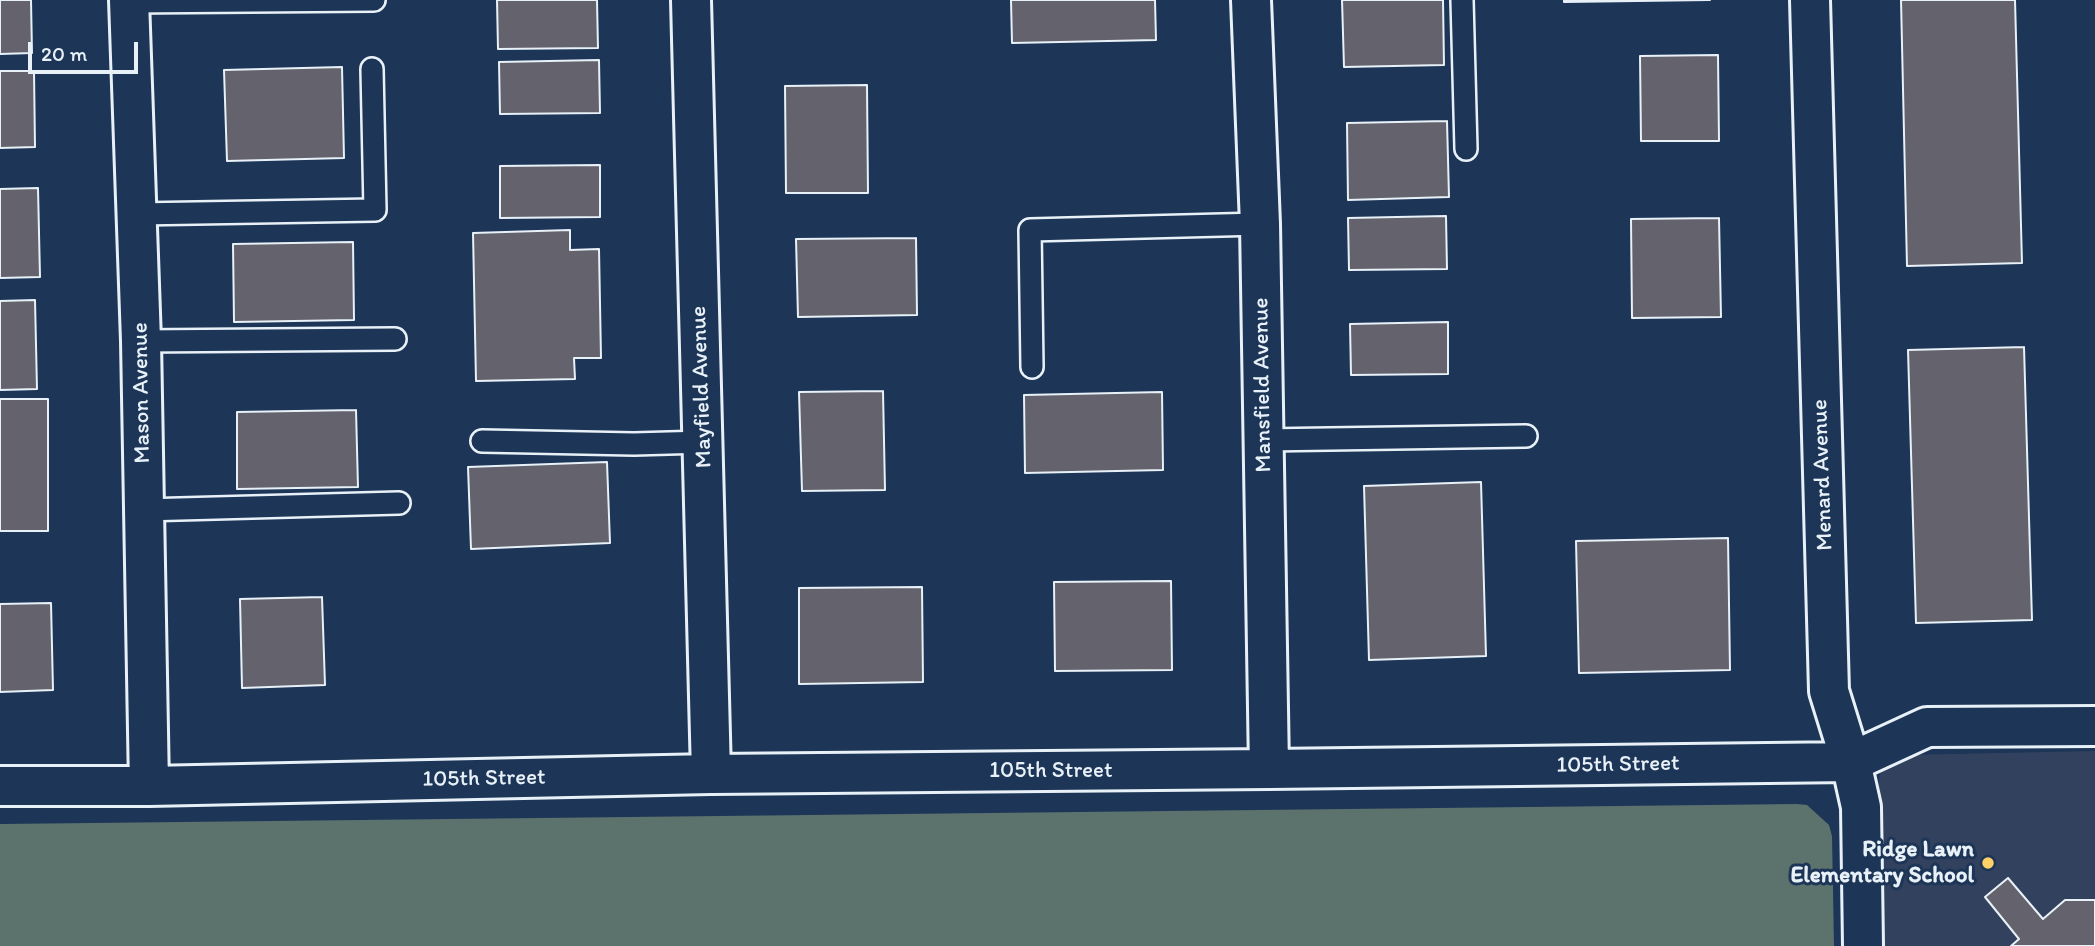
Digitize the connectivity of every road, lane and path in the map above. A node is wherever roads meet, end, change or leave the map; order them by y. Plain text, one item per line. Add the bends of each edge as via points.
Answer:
1 (374, 0) edge
2 (691, 0) edge
3 (1251, 0) edge
4 (1462, 0) edge
5 (1810, 0) edge
6 (129, 1) edge
7 (372, 69) dead end
8 (1466, 149) dead end
9 (137, 214) junction
10 (1260, 224) junction
11 (395, 339) dead end
12 (141, 341) junction
13 (1032, 367) dead end
14 (1526, 436) dead end
15 (1264, 440) junction
16 (482, 441) dead end
17 (704, 442) junction
18 (399, 503) dead end
19 (144, 510) junction
20 (2095, 726) edge
21 (1851, 762) junction
22 (1269, 769) junction
23 (711, 774) junction
24 (0, 786) edge
25 (149, 786) junction
26 (1863, 946) edge

1 - 6 lane
2 - 17 street, Mayfield Avenue
3 - 10 street, Mansfield Avenue
4 - 8 lane
5 - 21 street, Menard Avenue via 1829,691
6 - 9 street, Mason Avenue
7 - 9 lane via 375,210
9 - 12 street, Mason Avenue
10 - 13 lane via 1030,230
10 - 15 street, Mansfield Avenue
11 - 12 lane
12 - 19 street, Mason Avenue
14 - 15 lane
15 - 22 street, Mansfield Avenue
16 - 17 lane
17 - 23 street, Mayfield Avenue
18 - 19 lane
19 - 25 street, Mason Avenue
20 - 21 street, 105th Street via 1927,727
21 - 22 street, 105th Street
21 - 26 street, Menard Avenue via 1861,807
22 - 23 street, 105th Street
23 - 25 street, 105th Street
24 - 25 street, 105th Street

